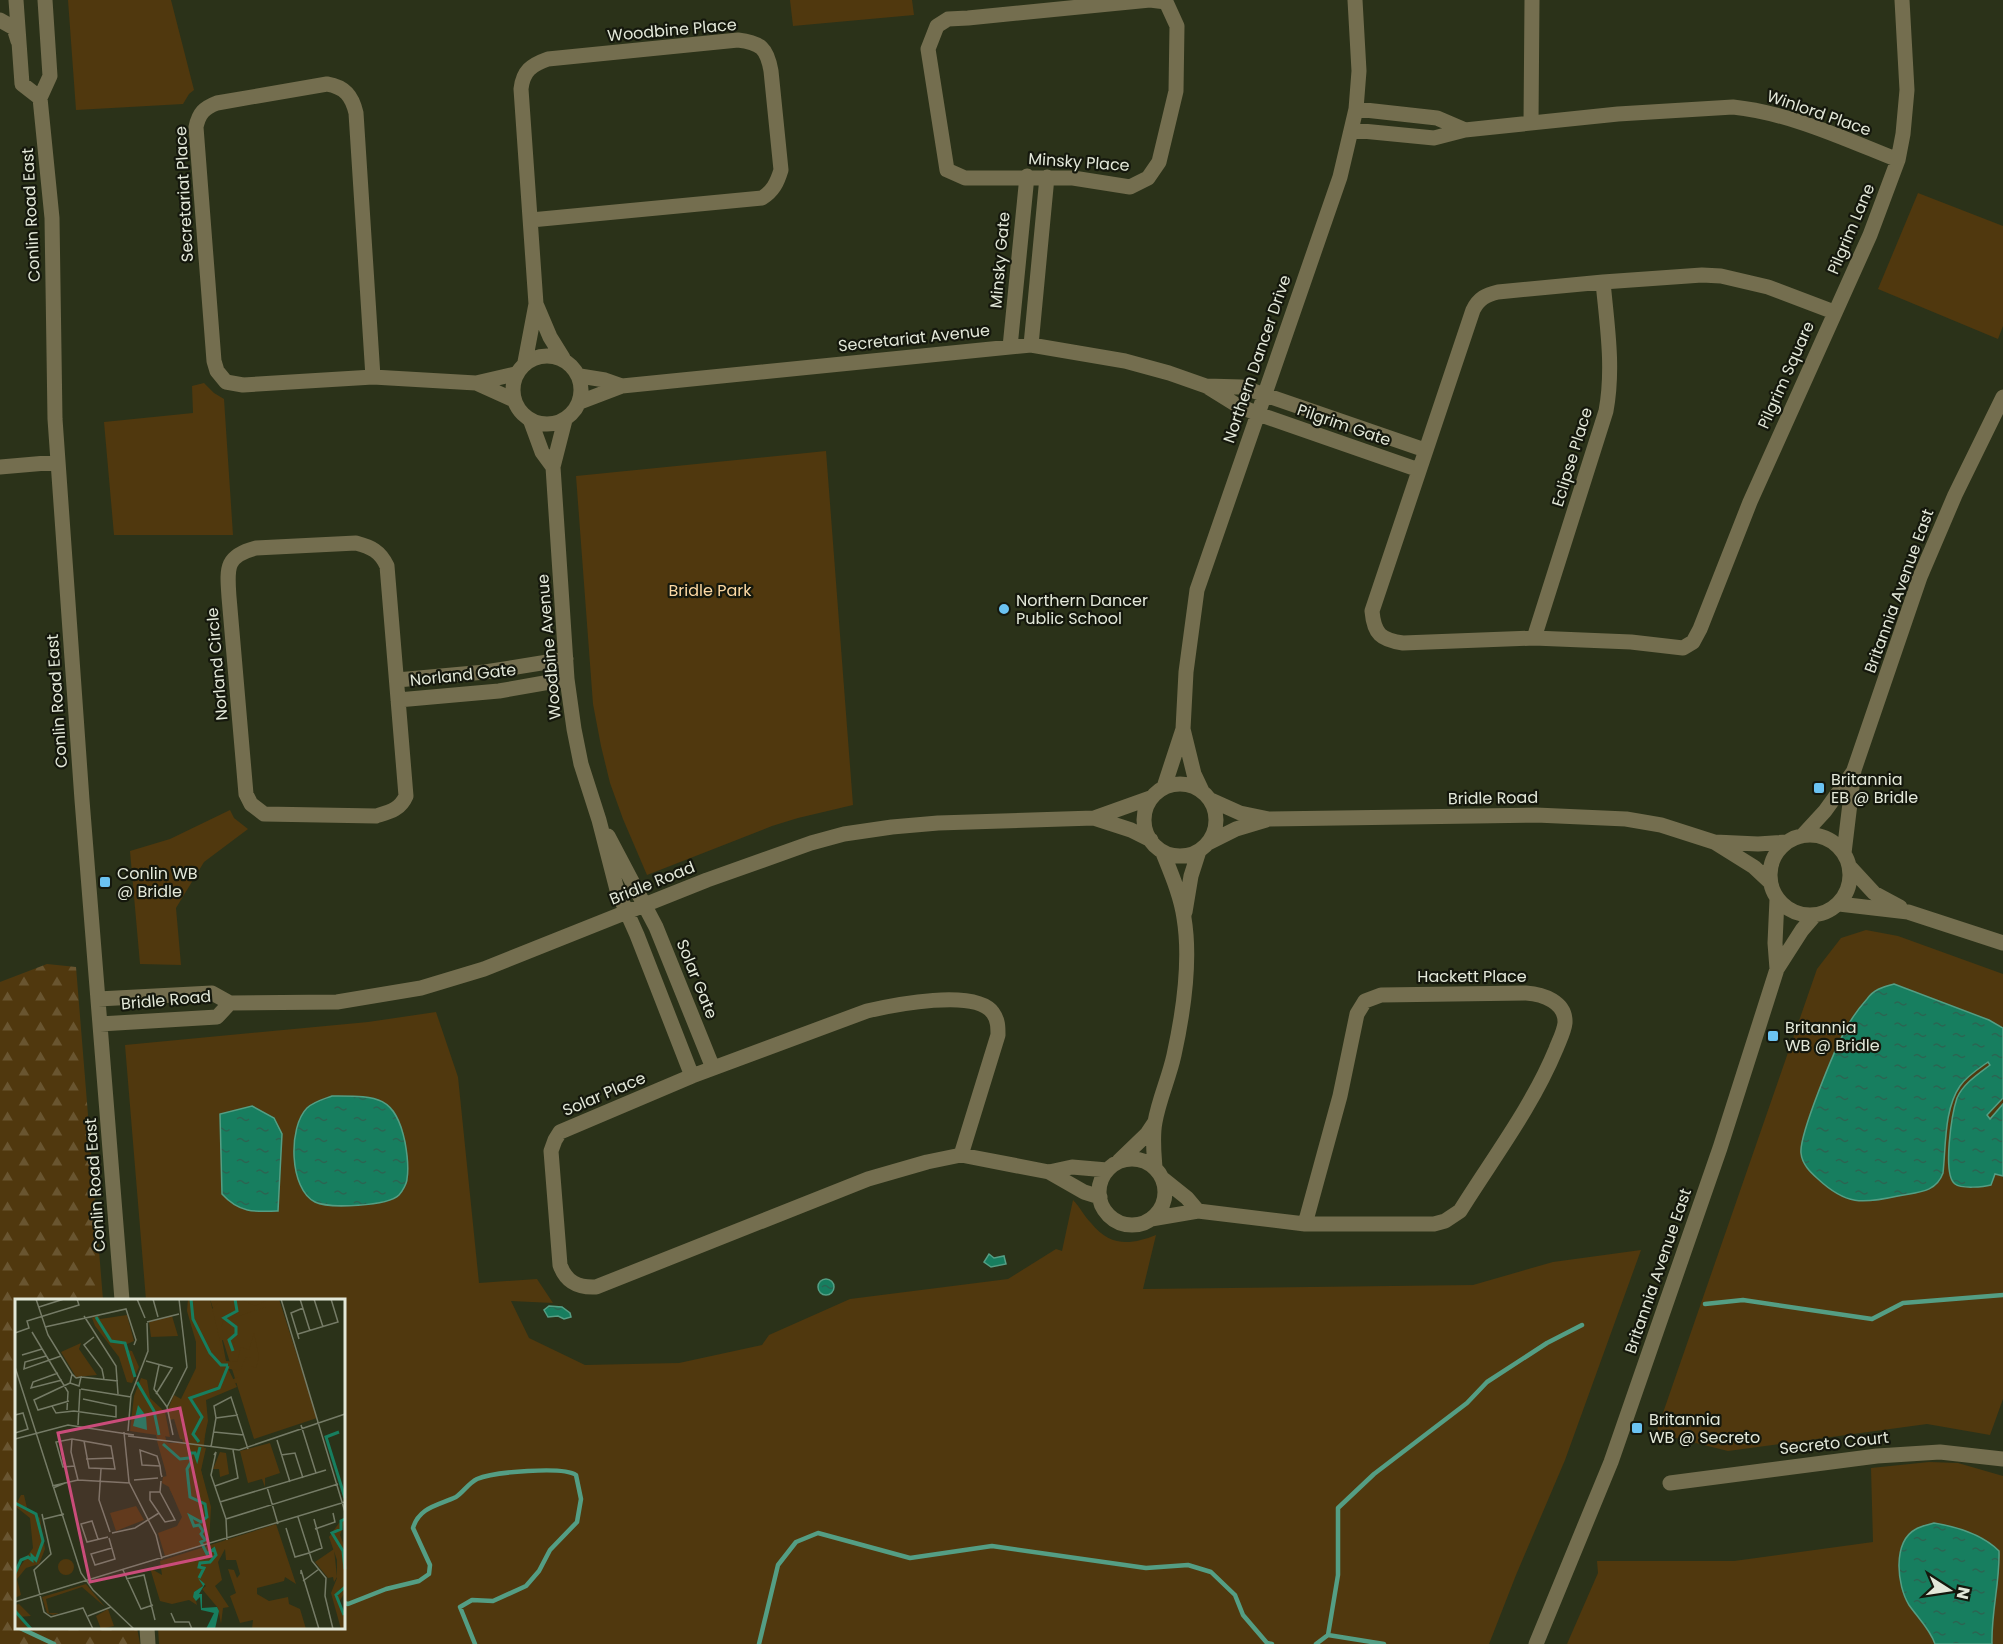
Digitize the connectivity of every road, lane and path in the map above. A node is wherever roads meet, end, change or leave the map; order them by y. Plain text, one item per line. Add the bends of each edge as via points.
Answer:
1 (16, 0) edge
2 (45, 0) edge
3 (1355, 0) edge
4 (1532, 0) edge
5 (1902, 0) edge
6 (0, 20) edge
7 (20, 45) junction
8 (40, 98) junction
9 (1356, 109) junction
10 (1531, 123) junction
11 (1465, 129) junction
12 (1352, 130) junction
13 (1898, 160) junction
14 (1027, 176) junction
15 (1047, 177) junction
16 (531, 220) junction
17 (1603, 282) junction
18 (536, 304) junction
19 (1834, 312) junction
20 (1030, 345) junction
21 (1010, 347) junction
22 (563, 358) junction
23 (520, 368) junction
24 (373, 376) junction
25 (580, 376) junction
26 (476, 383) junction
27 (622, 386) junction
28 (1206, 386) junction
29 (1264, 396) junction
30 (2003, 397) edge
31 (514, 400) junction
32 (580, 402) junction
33 (1258, 414) junction
34 (566, 420) junction
35 (531, 422) junction
36 (1425, 450) junction
37 (58, 462) junction
38 (0, 467) edge
39 (553, 467) junction
40 (1419, 470) junction
41 (1533, 638) junction
42 (566, 659) junction
43 (567, 679) junction
44 (397, 680) junction
45 (398, 700) junction
46 (1183, 729) junction
47 (1854, 770) junction
48 (1164, 787) junction
49 (1207, 795) junction
50 (1150, 798) junction
51 (1094, 818) junction
52 (1269, 819) junction
53 (599, 820) junction
54 (1802, 836) junction
55 (1151, 840) junction
56 (1714, 842) junction
57 (1787, 842) junction
58 (1203, 847) junction
59 (1163, 853) junction
60 (1847, 860) junction
61 (1770, 882) junction
62 (1777, 899) junction
63 (646, 904) junction
64 (1839, 904) junction
65 (627, 912) junction
66 (1908, 912) junction
67 (1814, 916) junction
68 (1184, 918) junction
69 (2003, 943) edge
70 (1777, 969) junction
71 (98, 999) junction
72 (230, 1004) junction
73 (100, 1024) junction
74 (713, 1068) junction
75 (692, 1076) junction
76 (1155, 1122) junction
77 (961, 1155) junction
78 (1113, 1166) junction
79 (1049, 1172) junction
80 (1158, 1173) junction
81 (1100, 1197) junction
82 (1198, 1210) junction
83 (1150, 1219) junction
84 (1305, 1224) junction
85 (122, 1299) edge
86 (2003, 1459) edge
87 (1670, 1482) dead end
88 (147, 1629) edge
89 (148, 1644) edge
90 (1536, 1644) edge

1 - 7 street
2 - 8 street, Conlin Road East via 50,76
3 - 9 street, Northern Dancer Drive via 1359,60
4 - 10 street
5 - 13 street via 1907,90
6 - 7 street via 14,28
7 - 8 street via 22,84
8 - 37 street, Conlin Road East via 52,218
9 - 11 street, Winlord Place via 1437,118
9 - 12 street, Northern Dancer Drive
10 - 11 street, Winlord Place
10 - 13 street, Winlord Place via 1733,107 1792,120
11 - 12 street, Winlord Place via 1434,138
12 - 29 street, Northern Dancer Drive via 1340,177
13 - 19 street, Pilgrim Lane via 1882,207
14 - 15 street, Minsky Place
14 - 15 street, Minsky Place via 965,178 947,170 928,49 937,26 948,19 1150,0 1166,2 1177,26 1176,91 1159,162 1148,177 1130,187
14 - 21 street, Minsky Gate
15 - 20 street
16 - 16 street, Woodbine Place via 762,198 771,192 781,170 769,57 752,42 738,40 536,63 526,71 521,89
16 - 18 street, Woodbine Place
17 - 19 street, Pilgrim Square via 1721,276 1768,287
17 - 36 street, Pilgrim Square via 1498,292 1478,301
17 - 41 street, Eclipse Place via 1610,392
18 - 22 street, Woodbine Place
18 - 23 street, Woodbine Place
19 - 41 street, Pilgrim Square via 1693,642 1683,648
20 - 21 street, Secretariat Avenue
20 - 28 street, Secretariat Avenue via 1125,361
21 - 27 street, Secretariat Avenue
22 - 23 street via 548,356
22 - 25 street
23 - 26 street, Secretariat Place
23 - 31 street
24 - 24 street, Secretariat Place via 356,113 347,92 327,84 205,108 196,127 217,371 226,382 243,385
24 - 26 street, Secretariat Place
25 - 27 street, Secretariat Avenue
25 - 32 street
26 - 31 street, Secretariat Place
27 - 32 street, Secretariat Avenue
28 - 29 street, Secretariat Avenue via 1242,387
28 - 33 street, Secretariat Avenue
29 - 33 street, Northern Dancer Drive
29 - 36 street, Pilgrim Gate
30 - 47 street, Britannia Avenue East via 1920,577
31 - 35 street
32 - 34 street
33 - 40 street, Pilgrim Gate
33 - 46 street, Northern Dancer Drive via 1197,590
34 - 35 street via 551,424
34 - 39 street, Woodbine Avenue
35 - 39 street, Woodbine Avenue via 542,452
36 - 40 street, Pilgrim Square
37 - 38 street
37 - 71 street, Conlin Road East
39 - 42 street, Woodbine Avenue
40 - 41 street, Pilgrim Square via 1372,611 1379,634 1388,641 1403,643
42 - 43 street, Woodbine Avenue
42 - 44 street, Norland Gate
43 - 45 street, Norland Gate via 499,691
43 - 53 street, Woodbine Avenue via 581,764
44 - 45 street, Norland Circle
44 - 45 street, Norland Circle via 387,566 382,555 356,543 256,548 233,558 228,582 246,794 257,810 272,815 376,816 402,804 406,785
46 - 48 street, Northern Dancer Drive
46 - 49 street, Northern Dancer Drive via 1194,774
47 - 54 street, Britannia Avenue East
47 - 60 street, Britannia Avenue East
48 - 49 street via 1181,783
48 - 50 street
49 - 52 street, Bridle Road via 1239,813
49 - 58 street via 1216,821 1212,836
50 - 51 street, Bridle Road
50 - 55 street via 1143,821
51 - 55 street, Bridle Road
51 - 63 street, Bridle Road via 938,823 844,834 759,860
52 - 56 street, Bridle Road via 1589,816 1661,825
52 - 58 street, Bridle Road via 1236,829
53 - 63 street, Woodbine Avenue
53 - 65 street, Woodbine Avenue via 617,890
54 - 57 street
54 - 60 street via 1830,840
55 - 59 street
56 - 57 street, Bridle Road
56 - 61 street, Bridle Road
57 - 61 street via 1773,859
58 - 59 street via 1190,855
58 - 68 street via 1191,876
59 - 68 street
60 - 64 street via 1849,887
60 - 66 street via 1874,893
61 - 62 street
62 - 67 street via 1795,913
62 - 70 street, Britannia Avenue East
63 - 65 street, Bridle Road
63 - 74 street, Solar Gate
64 - 66 street
64 - 67 street
65 - 72 street, Bridle Road via 484,969 421,988 337,1002
65 - 75 street
66 - 69 street
67 - 70 street, Britannia Avenue East
68 - 76 street via 1187,955 1183,998 1174,1055
70 - 90 street, Britannia Avenue East via 1720,1148 1611,1462
71 - 72 street, Bridle Road via 212,993
71 - 73 street, Conlin Road East
72 - 73 street, Bridle Road via 217,1017
73 - 85 street, Conlin Road East
74 - 75 street, Solar Place
74 - 77 street, Solar Place via 867,1011 933,1001 961,1000 985,1005 998,1023 998,1035
75 - 77 street, Solar Place via 560,1132 555,1140 551,1151 560,1265 571,1282 584,1288 596,1287 868,1179
76 - 78 street
76 - 80 street
77 - 79 street, Solar Place
78 - 79 street, Solar Place
78 - 80 street via 1135,1159
78 - 81 street via 1100,1183
79 - 81 street, Solar Place
80 - 82 street
80 - 83 street via 1165,1196
81 - 83 street via 1106,1212 1121,1223 1132,1225
82 - 83 street, Hackett Place
82 - 84 street, Hackett Place
84 - 84 street, Hackett Place via 1434,1224 1460,1211 1547,1071 1565,1022 1560,1007 1550,998 1526,993 1381,995 1365,1001 1357,1014 1340,1096
86 - 87 street, Secreto Court via 1941,1452 1877,1456
88 - 89 street

